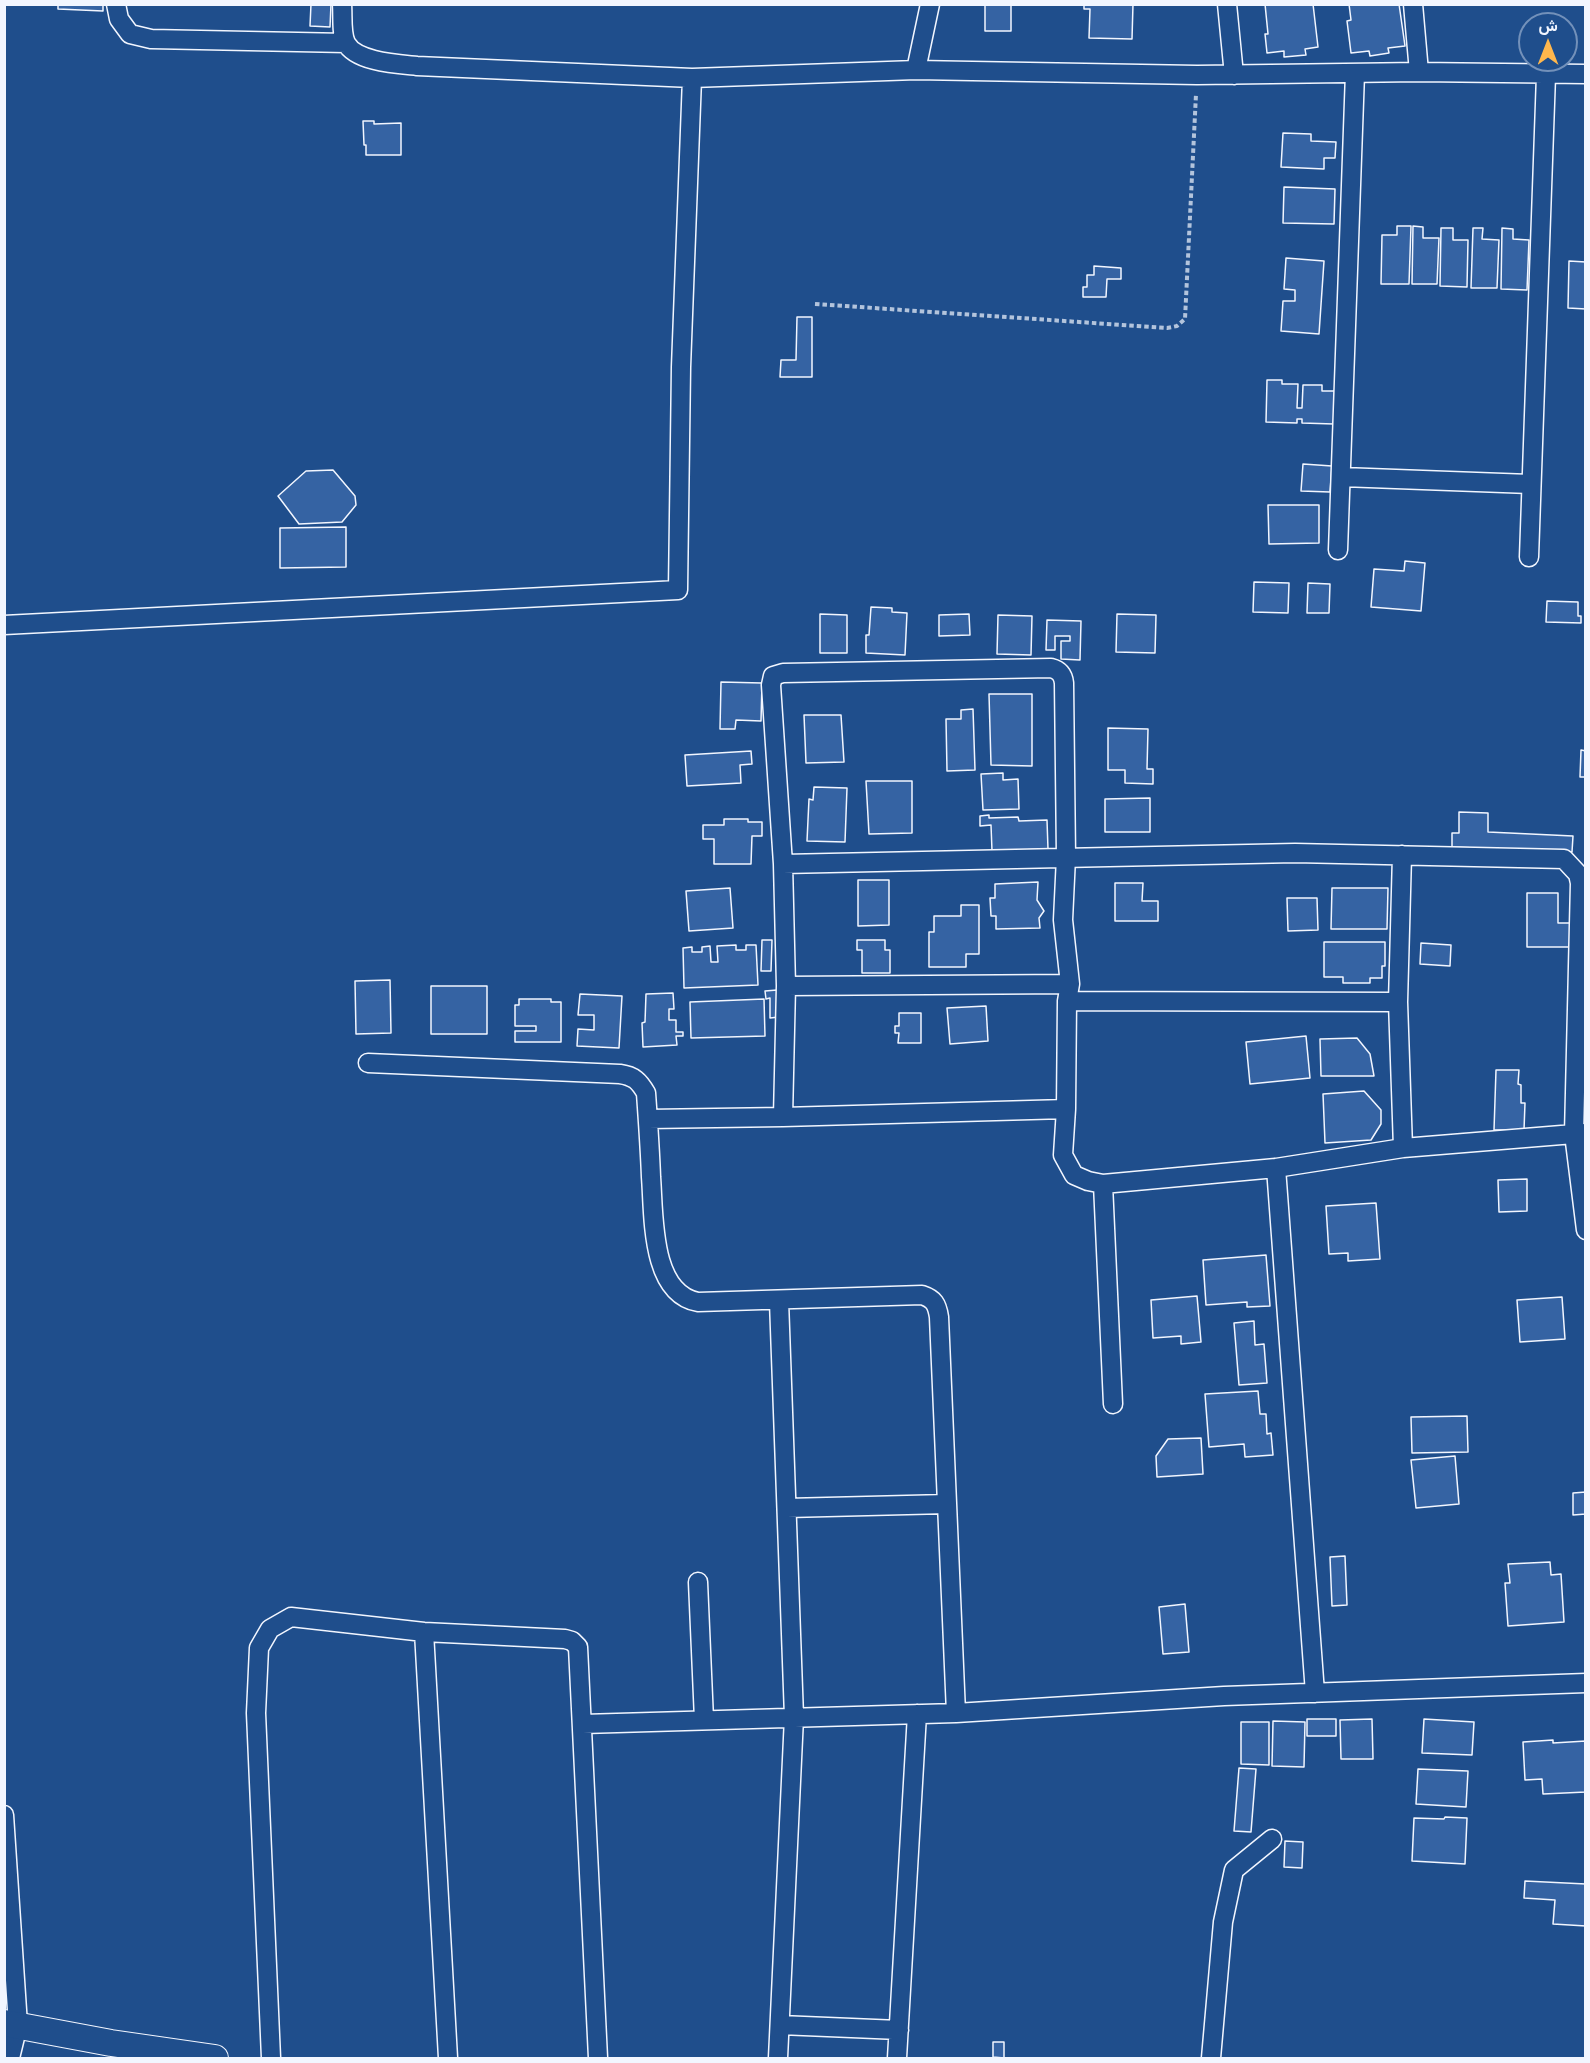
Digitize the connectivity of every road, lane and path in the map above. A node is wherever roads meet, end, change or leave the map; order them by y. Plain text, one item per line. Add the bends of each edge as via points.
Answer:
1 (116, 4) edge
2 (342, 4) edge
3 (930, 4) edge
4 (1227, 4) edge
5 (1413, 4) edge
6 (346, 43) junction
7 (916, 70) junction
8 (1419, 72) junction
9 (1355, 73) junction
10 (1586, 74) edge
11 (1197, 75) junction
12 (1234, 75) junction
13 (1546, 75) junction
14 (692, 78) junction
15 (815, 304) dead end
16 (1342, 477) junction
17 (1530, 484) junction
18 (1338, 550) dead end
19 (1529, 557) dead end
20 (4, 625) edge
21 (1402, 855) junction
22 (1066, 857) junction
23 (783, 864) junction
24 (786, 986) junction
25 (1068, 993) junction
26 (1398, 1002) junction
27 (368, 1063) dead end
28 (1066, 1108) junction
29 (783, 1118) junction
30 (648, 1119) junction
31 (1580, 1133) edge
32 (1403, 1148) junction
33 (1276, 1168) junction
34 (1102, 1184) junction
35 (1586, 1230) edge
36 (779, 1301) junction
37 (1113, 1404) dead end
38 (947, 1504) junction
39 (787, 1508) junction
40 (698, 1582) dead end
41 (424, 1632) junction
42 (1586, 1683) edge
43 (1315, 1693) junction
44 (956, 1713) junction
45 (917, 1714) junction
46 (794, 1717) junction
47 (705, 1720) junction
48 (583, 1724) junction
49 (4, 1815) edge
50 (1272, 1839) dead end
51 (11, 2024) edge
52 (780, 2025) junction
53 (899, 2030) junction
54 (9, 2058) edge
55 (215, 2058) edge
56 (271, 2058) edge
57 (448, 2058) edge
58 (598, 2058) edge
59 (778, 2058) edge
60 (897, 2058) edge
61 (1212, 2058) edge

1 - 6 street via 119,19 130,34 151,39
2 - 6 street
3 - 7 street
4 - 12 street
5 - 8 street
6 - 14 street via 357,54 417,66
7 - 11 street
7 - 14 street
8 - 9 street
8 - 13 street
9 - 12 street
9 - 16 street
10 - 13 street
11 - 12 street
11 - 15 path via 1185,319 1177,326
13 - 17 street
14 - 20 street via 681,367 678,590
16 - 17 street
16 - 18 street
17 - 19 street
21 - 22 street
21 - 26 street
21 - 31 street via 1555,858 1564,859 1578,874
22 - 23 street
22 - 23 street via 1064,683 1057,670 783,673 773,676 771,685
22 - 25 street
23 - 24 street
24 - 25 street
24 - 29 street
25 - 26 street
25 - 28 street
26 - 32 street
27 - 30 street via 630,1076 646,1094
28 - 29 street
28 - 34 street via 1063,1155 1074,1175
29 - 30 street
30 - 36 street via 655,1240 667,1278 677,1292 698,1302
31 - 32 street
31 - 35 street
32 - 33 street
33 - 34 street
33 - 43 street
34 - 37 street
36 - 38 street via 922,1295 937,1305
36 - 39 street
38 - 39 street
38 - 44 street
39 - 46 street
40 - 47 street
41 - 48 street via 572,1641 578,1647
41 - 56 street via 291,1617 270,1629 259,1648 256,1713
41 - 57 street
42 - 43 street
43 - 44 street
44 - 45 street
45 - 46 street
45 - 53 street
46 - 47 street
46 - 52 street
47 - 48 street
48 - 58 street
49 - 51 street
50 - 61 street via 1234,1870 1223,1922
51 - 54 street
51 - 55 main road
52 - 53 street
52 - 59 street
53 - 60 street

